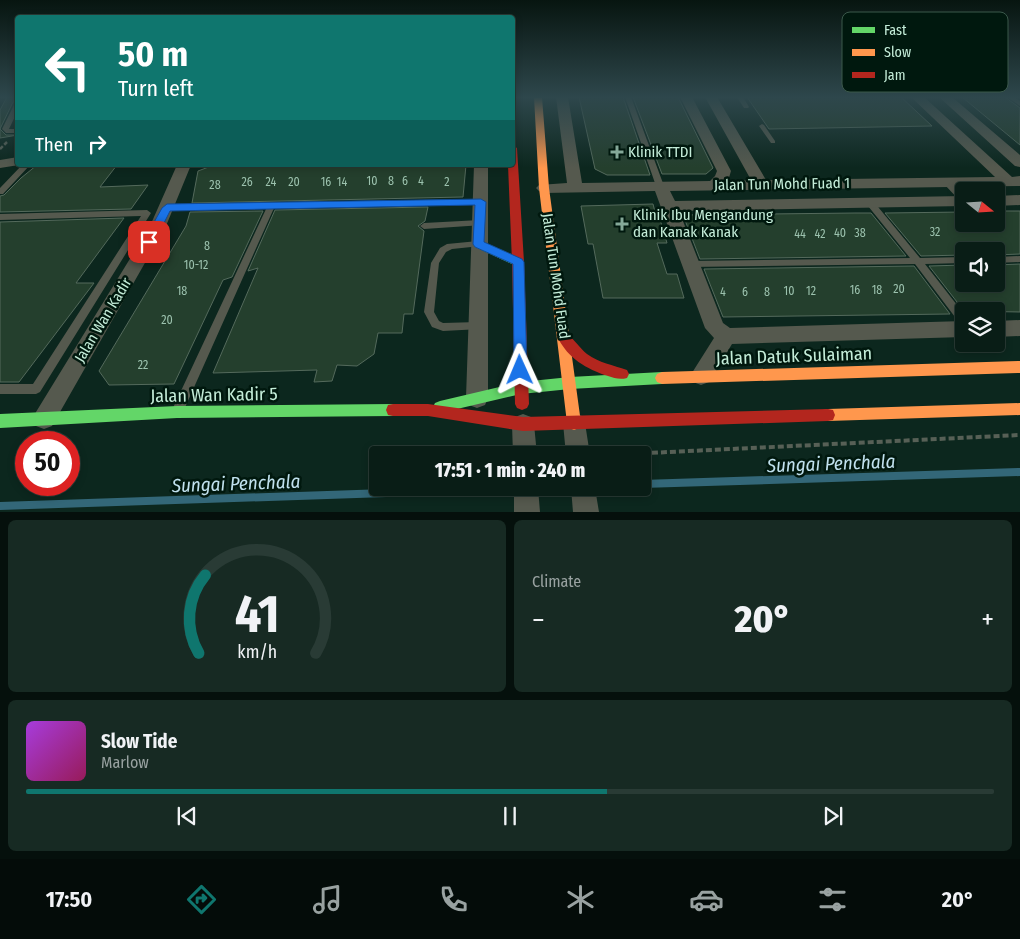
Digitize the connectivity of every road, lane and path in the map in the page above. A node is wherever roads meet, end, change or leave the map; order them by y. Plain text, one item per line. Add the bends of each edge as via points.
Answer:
1 (9, 121) edge
2 (538, 121) edge
3 (566, 121) edge
4 (637, 121) edge
5 (699, 121) edge
6 (725, 121) edge
7 (944, 121) edge
8 (973, 121) edge
9 (762, 126) dead end
10 (15, 131) edge
11 (9, 140) dead end
12 (773, 142) dead end
13 (0, 149) edge
14 (15, 153) edge
15 (0, 156) edge
16 (15, 162) edge
17 (1020, 162) edge
18 (0, 164) edge
19 (24, 167) edge
20 (170, 167) edge
21 (482, 167) edge
22 (513, 167) edge
23 (181, 174) edge
24 (947, 182) junction
25 (1014, 182) edge
26 (714, 185) junction
27 (760, 185) junction
28 (576, 186) junction
29 (660, 186) junction
30 (539, 190) junction
31 (955, 191) edge
32 (0, 192) edge
33 (1020, 200) edge
34 (955, 201) edge
35 (1005, 201) edge
36 (481, 202) junction
37 (871, 204) junction
38 (272, 205) junction
39 (669, 206) junction
40 (167, 208) junction
41 (526, 211) dead end
42 (0, 217) edge
43 (480, 223) junction
44 (424, 226) dead end
45 (478, 244) junction
46 (518, 249) junction
47 (1020, 259) edge
48 (955, 260) edge
49 (1005, 260) edge
50 (918, 261) junction
51 (518, 262) junction
52 (689, 264) junction
53 (955, 310) edge
54 (478, 326) junction
55 (1020, 328) edge
56 (955, 329) edge
57 (1005, 329) edge
58 (726, 336) junction
59 (564, 338) junction
60 (1020, 367) edge
61 (701, 376) junction
62 (642, 379) junction
63 (570, 383) junction
64 (521, 388) junction
65 (0, 389) edge
66 (477, 398) junction
67 (1020, 409) edge
68 (428, 410) junction
69 (177, 412) junction
70 (44, 419) junction
71 (0, 421) edge
72 (574, 423) junction
73 (523, 424) junction
74 (1020, 435) edge
75 (524, 446) edge
76 (577, 446) edge
77 (651, 453) edge
78 (526, 496) edge
79 (584, 496) edge
80 (527, 512) edge
81 (586, 512) edge

1 - 10 lane via 5,129
2 - 30 main road, Jalan Tun Mohd Fuad
3 - 28 street
4 - 29 lane
5 - 26 street via 724,171
6 - 27 street
7 - 25 street
8 - 17 street
9 - 12 lane
11 - 13 path
14 - 15 street
16 - 18 street
19 - 32 lane
20 - 23 street
21 - 36 street
22 - 46 main road, Jalan Tun Mohd Fuad
23 - 40 street, Jalan Wan Kadir
24 - 25 street, Jalan Tun Mohd Fuad 1
24 - 27 street, Jalan Tun Mohd Fuad 1
24 - 31 lane
26 - 27 street, Jalan Tun Mohd Fuad 1
26 - 29 street, Jalan Tun Mohd Fuad 1
28 - 29 street, Jalan Tun Mohd Fuad 1
28 - 30 street, Jalan Tun Mohd Fuad 1
29 - 39 street
30 - 59 main road, Jalan Tun Mohd Fuad
33 - 35 street
34 - 37 street
36 - 38 lane
36 - 43 street
37 - 39 street
37 - 50 lane
38 - 40 lane
38 - 69 lane
39 - 52 street
40 - 70 street, Jalan Wan Kadir
41 - 46 main road
42 - 65 lane via 147,214 36,388
43 - 44 lane
43 - 45 street
45 - 51 main road
45 - 54 street
45 - 54 lane via 450,246 443,250 435,263 429,312 435,324 443,327
46 - 51 main road, Jalan Tun Mohd Fuad
47 - 49 lane
48 - 50 lane
50 - 52 lane
50 - 53 lane
51 - 64 main road, Jalan Tun Mohd Fuad
52 - 58 street via 715,328
54 - 66 street
55 - 57 street
56 - 58 street
58 - 61 street
59 - 62 main road via 576,356 589,364
59 - 63 main road, Jalan Tun Mohd Fuad
60 - 61 main road, Jalan Datuk Sulaiman
61 - 62 main road, Jalan Datuk Sulaiman
62 - 63 main road, Jalan Datuk Sulaiman
63 - 64 main road, Jalan Datuk Sulaiman
63 - 72 main road, Jalan Tun Mohd Fuad
64 - 66 main road, Jalan Wan Kadir 5
64 - 73 main road, Jalan Tun Mohd Fuad
66 - 68 main road, Jalan Wan Kadir 5
67 - 72 main road
68 - 69 main road, Jalan Wan Kadir 5
68 - 73 main road, Jalan Wan Kadir 5
69 - 70 main road, Jalan Wan Kadir 5
70 - 71 main road, Jalan Wan Kadir 5
72 - 73 main road, Jalan Wan Kadir 5
72 - 76 street, Jalan Tun Mohd Fuad
73 - 75 street, Jalan Tun Mohd Fuad
74 - 77 path
78 - 80 street
79 - 81 street

